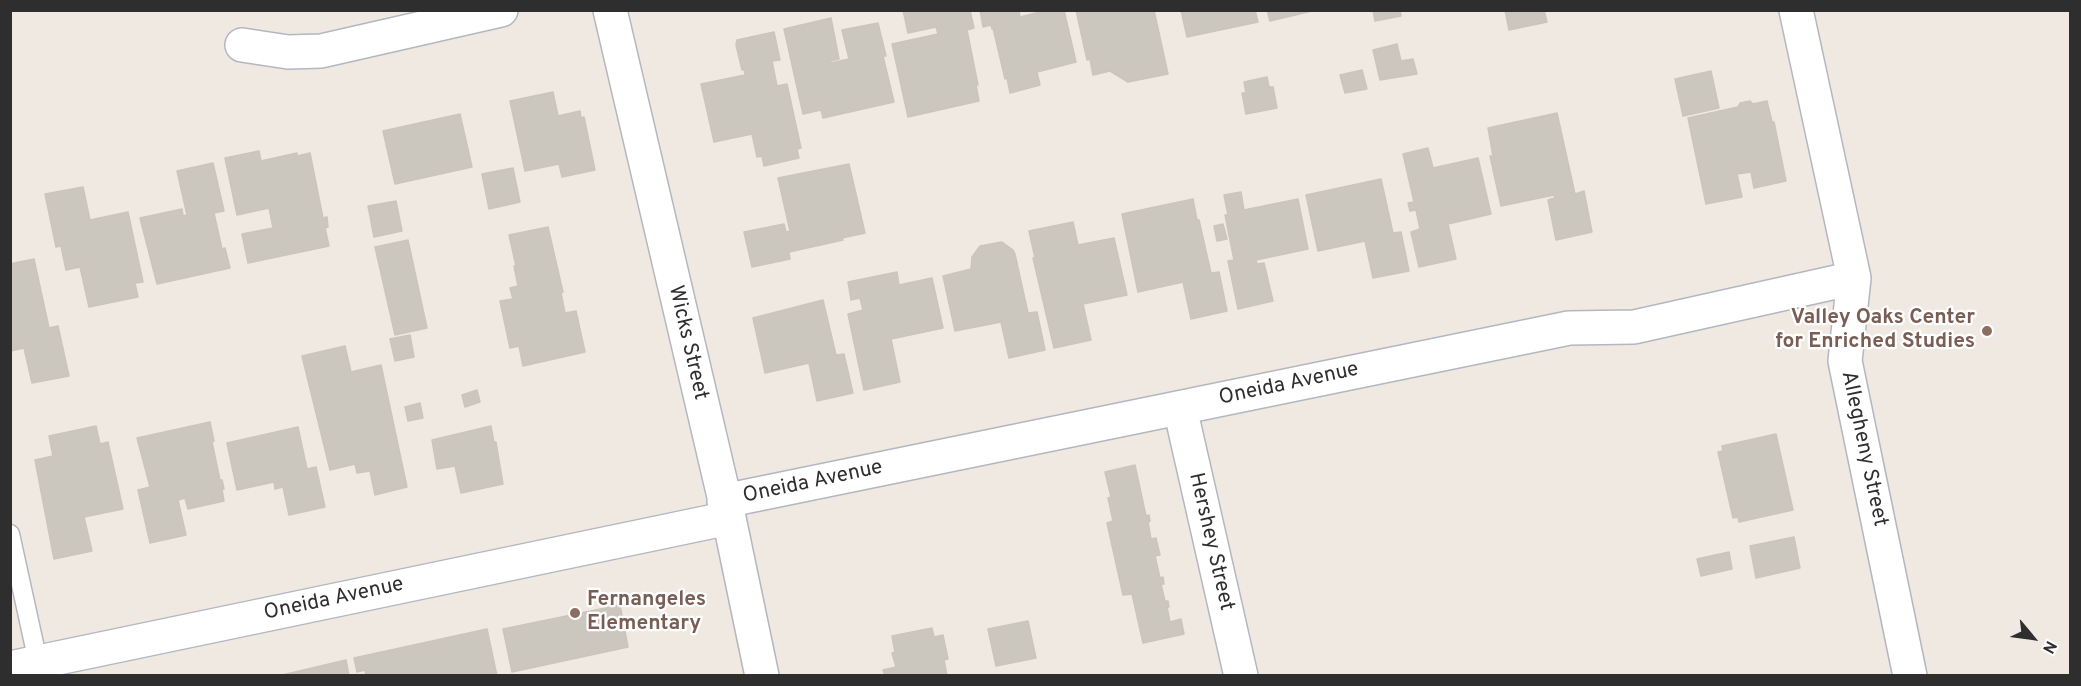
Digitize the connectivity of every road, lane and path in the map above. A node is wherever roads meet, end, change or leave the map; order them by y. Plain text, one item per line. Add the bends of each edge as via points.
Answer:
1 (501, 10) edge
2 (610, 10) edge
3 (1796, 10) edge
4 (242, 45) dead end
5 (1854, 278) junction
6 (1180, 408) junction
7 (726, 510) junction
8 (10, 534) edge
9 (24, 665) edge
10 (762, 675) edge
11 (1241, 675) edge
12 (1910, 675) edge

1 - 4 street via 321,51 288,52
2 - 7 street, Wicks Street
3 - 5 street, Allegheny Street
5 - 6 street, Oneida Avenue via 1634,327 1569,328
5 - 12 street, Allegheny Street via 1845,361
6 - 7 street, Oneida Avenue
6 - 11 street, Hershey Street
7 - 9 street, Oneida Avenue
7 - 10 street, Wicks Street
8 - 9 lane

